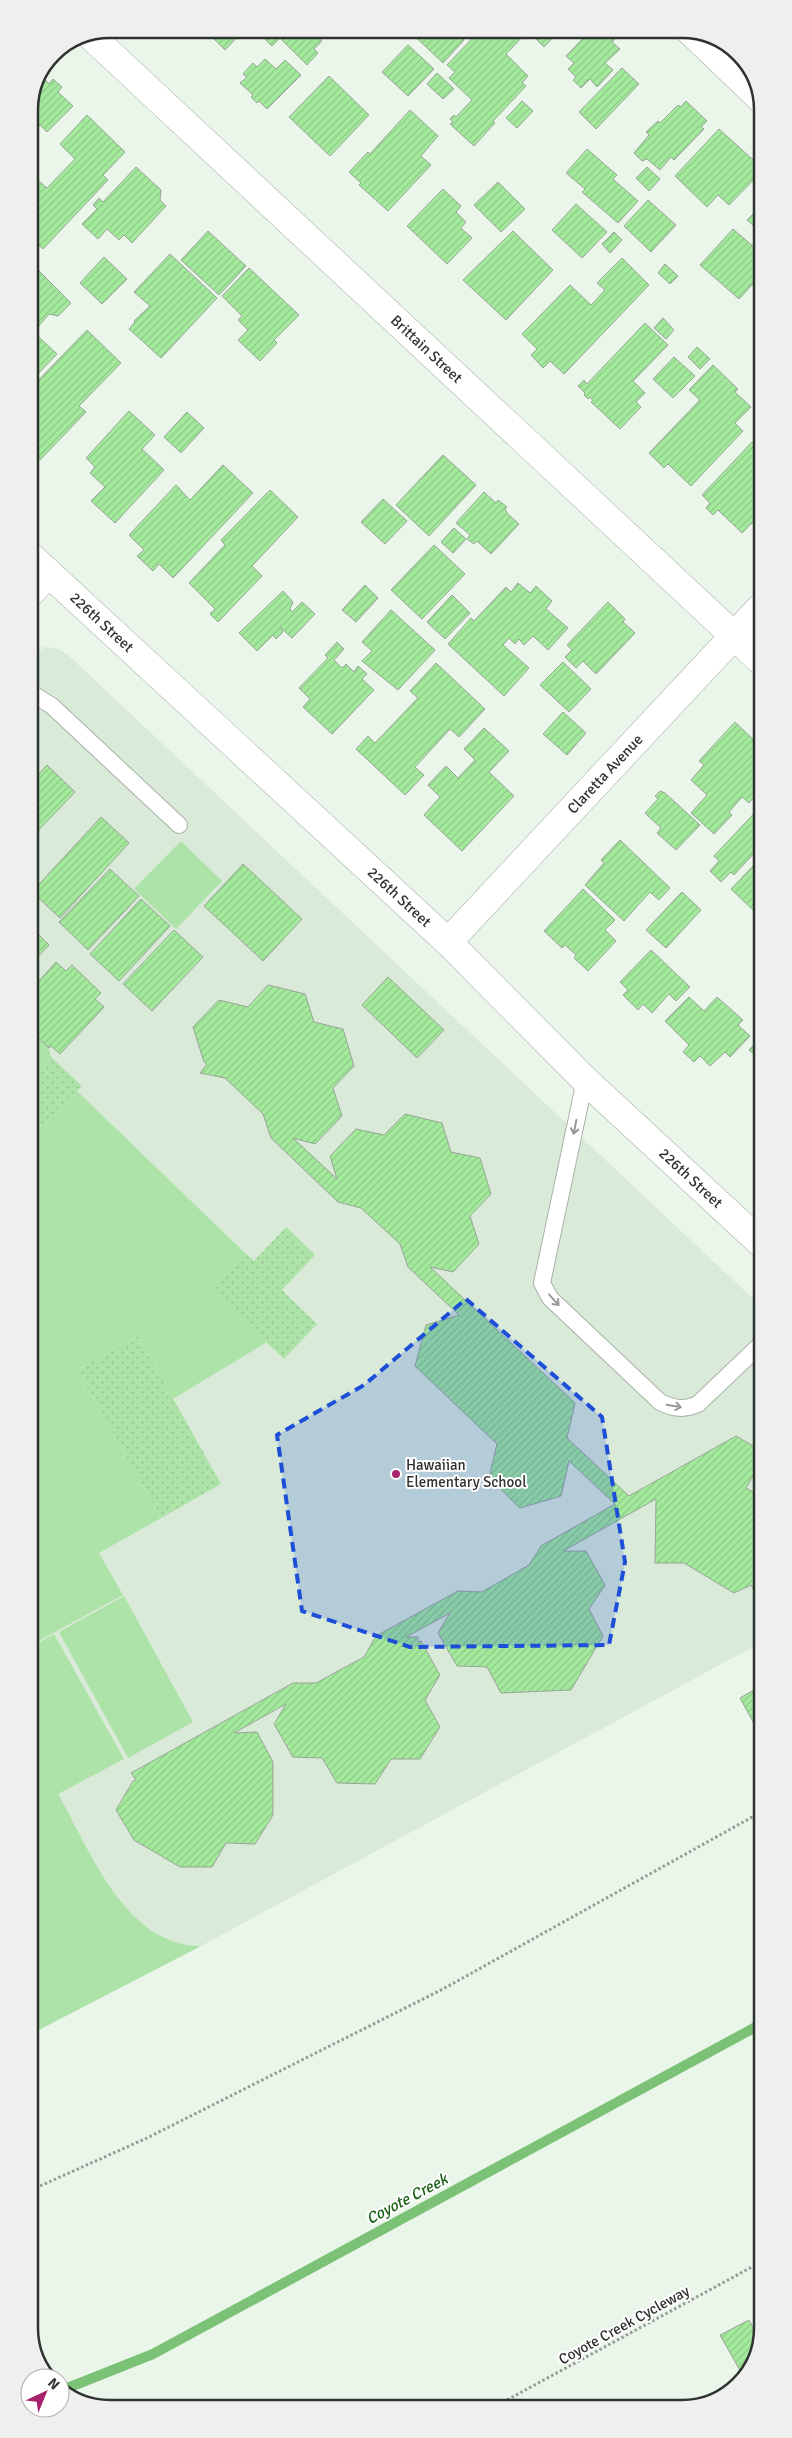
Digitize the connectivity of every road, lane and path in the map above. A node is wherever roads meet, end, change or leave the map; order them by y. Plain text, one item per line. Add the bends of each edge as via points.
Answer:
1 (94, 39) edge
2 (699, 40) edge
3 (752, 90) edge
4 (38, 563) edge
5 (50, 573) junction
6 (38, 586) edge
7 (754, 614) edge
8 (734, 635) junction
9 (754, 654) edge
10 (38, 697) edge
11 (179, 825) dead end
12 (448, 942) junction
13 (585, 1080) junction
14 (754, 1237) edge
15 (754, 1351) edge
16 (754, 1816) edge
17 (38, 2187) edge
18 (754, 2267) edge
19 (509, 2400) edge

1 - 8 street, Brittain Street
2 - 3 street
4 - 5 street, 226th Street
5 - 6 street
5 - 12 street, 226th Street
7 - 8 street, Claretta Avenue
8 - 9 street, Brittain Street
8 - 12 street, Claretta Avenue
10 - 11 lane via 52,706
12 - 13 street, 226th Street
13 - 14 street, 226th Street
13 -> 15 lane via 542,1283 550,1298 660,1402 677,1408 698,1404
16 - 17 path via 443,1990 147,2138
18 - 19 path, Coyote Creek Cycleway

